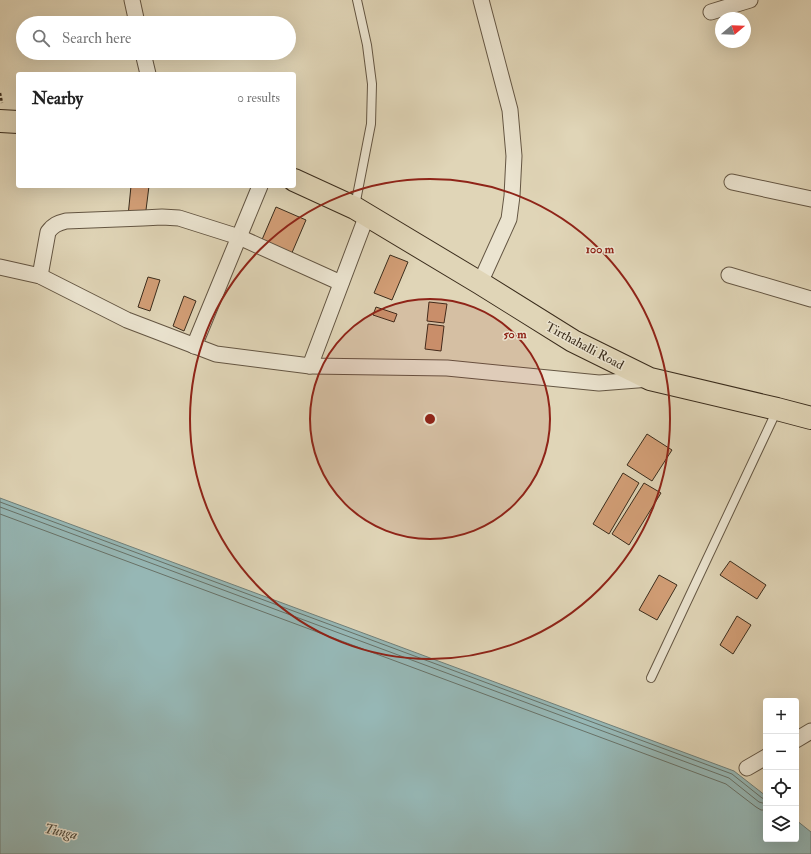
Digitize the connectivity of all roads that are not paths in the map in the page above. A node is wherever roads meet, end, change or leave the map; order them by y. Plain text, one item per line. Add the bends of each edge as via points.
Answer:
1 (132, 0) edge
2 (357, 0) edge
3 (481, 0) edge
4 (750, 0) edge
5 (711, 12) dead end
6 (135, 16) edge
7 (145, 60) edge
8 (148, 72) edge
9 (0, 121) edge
10 (16, 122) edge
11 (296, 181) edge
12 (732, 182) dead end
13 (259, 188) edge
14 (811, 199) edge
15 (361, 211) junction
16 (239, 237) junction
17 (0, 267) edge
18 (729, 275) dead end
19 (40, 276) junction
20 (341, 283) junction
21 (480, 283) junction
22 (811, 299) edge
23 (194, 346) junction
24 (310, 366) junction
25 (650, 379) junction
26 (777, 409) junction
27 (811, 418) edge
28 (651, 678) dead end
29 (811, 731) edge
30 (799, 738) edge
31 (763, 759) edge
32 (747, 768) dead end

1 - 6 street
2 - 15 lane via 372,84 371,124
3 - 21 street via 510,110 514,156 509,219
4 - 5 street
7 - 8 street
9 - 10 highway
11 - 15 highway, Tirthahalli Road
12 - 14 street
13 - 16 street
15 - 20 street
15 - 21 highway, Tirthahalli Road
16 - 19 street via 179,218 66,221 56,224 48,232
16 - 20 street
16 - 23 street
17 - 19 street
18 - 22 street
19 - 23 street via 127,320
20 - 24 street
21 - 25 highway, Tirthahalli Road via 573,341
23 - 24 street via 216,354
24 - 25 street via 447,368 599,383
25 - 26 highway, Tirthahalli Road
26 - 27 highway, Tirthahalli Road
26 - 28 lane
29 - 30 street
31 - 32 street

